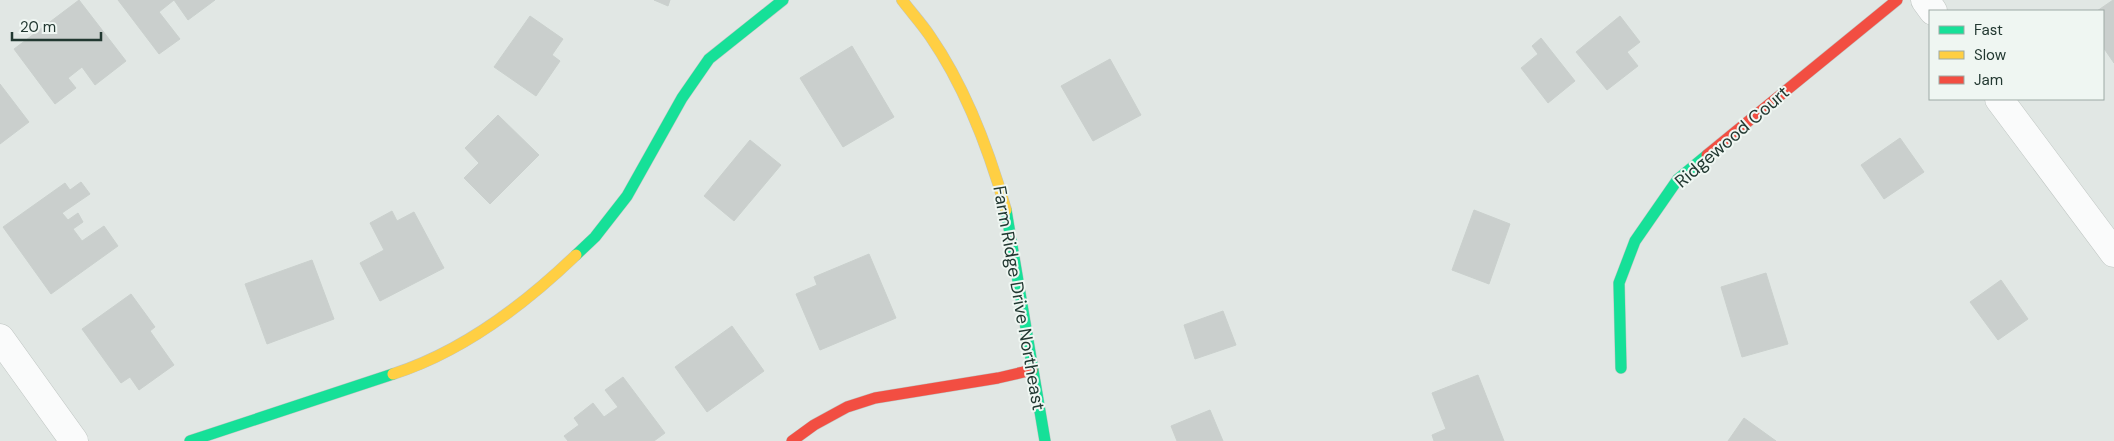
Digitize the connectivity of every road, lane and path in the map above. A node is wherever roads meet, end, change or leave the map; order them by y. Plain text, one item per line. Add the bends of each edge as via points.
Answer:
1 (783, 0) edge
2 (902, 0) edge
3 (1896, 0) edge
4 (2000, 100) edge
5 (2114, 253) edge
6 (0, 338) edge
7 (1621, 368) dead end
8 (1032, 370) junction
9 (74, 441) edge
10 (190, 441) edge
11 (792, 441) edge
12 (1045, 441) edge

1 - 10 street via 709,59 682,98 627,196 595,237 551,278 484,330 416,366
2 - 8 street, Farm Ridge Drive Northeast via 930,36 956,79 994,167 1008,219
3 - 7 street, Ridgewood Court via 1678,179 1635,241 1619,282
4 - 5 street
6 - 9 street
8 - 11 street via 875,398 847,407
8 - 12 street, Farm Ridge Drive Northeast

